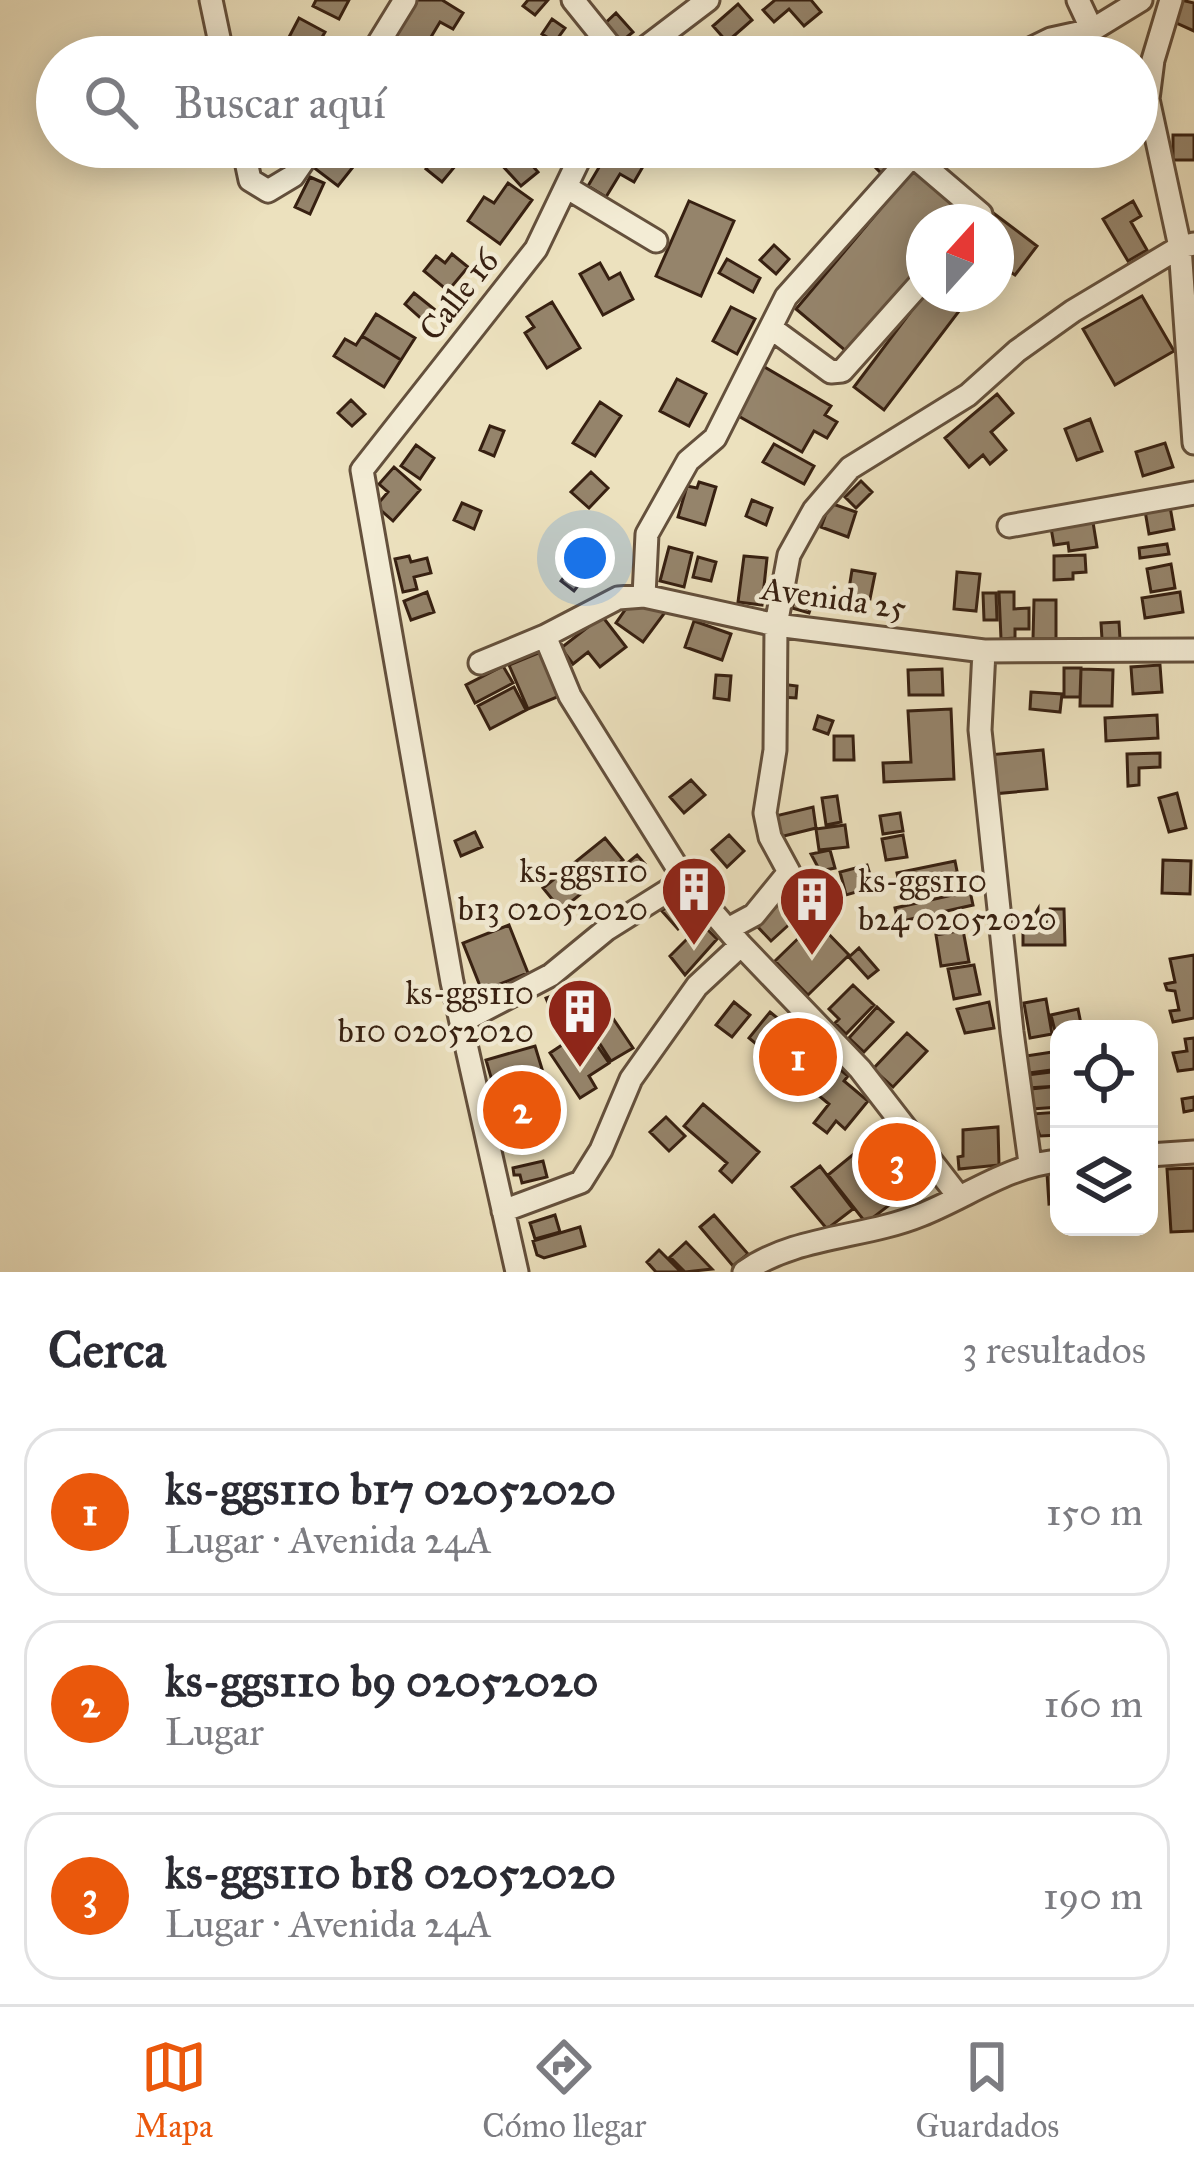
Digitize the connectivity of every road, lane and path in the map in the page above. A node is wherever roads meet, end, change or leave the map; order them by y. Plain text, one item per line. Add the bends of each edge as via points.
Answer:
1 (211, 0) edge
2 (405, 0) edge
3 (573, 0) edge
4 (708, 0) edge
5 (1078, 0) edge
6 (1142, 0) edge
7 (1171, 0) edge
8 (1092, 30) junction
9 (219, 36) edge
10 (383, 36) edge
11 (602, 36) edge
12 (661, 36) edge
13 (1065, 36) edge
14 (1158, 43) edge
15 (1158, 136) edge
16 (247, 168) edge
17 (298, 168) edge
18 (575, 168) edge
19 (901, 168) edge
20 (934, 168) edge
21 (566, 187) junction
22 (971, 204) edge
23 (656, 241) dead end
24 (1187, 245) edge
25 (906, 299) edge
26 (771, 328) junction
27 (1194, 443) edge
28 (1194, 494) edge
29 (1009, 526) dead end
30 (644, 596) junction
31 (776, 625) junction
32 (545, 636) junction
33 (1194, 650) edge
34 (984, 651) junction
35 (480, 663) dead end
36 (686, 880) junction
37 (735, 937) junction
38 (461, 1022) junction
39 (1194, 1152) edge
40 (1158, 1154) edge
41 (1050, 1162) edge
42 (1030, 1163) junction
43 (958, 1198) junction
44 (503, 1211) junction
45 (517, 1272) edge
46 (744, 1272) edge

1 - 9 street
2 - 10 street
3 - 11 street
4 - 12 street
5 - 8 street
6 - 8 street
7 - 14 street
8 - 13 street
15 - 24 street
16 - 17 street via 250,180 268,190
18 - 21 street, Calle 16
19 - 26 street via 786,297
20 - 22 street
21 - 23 street
21 - 38 street, Calle 16 via 536,249 362,470
24 - 27 street
24 - 31 street via 850,467 789,555
25 - 26 street via 842,371 831,372
26 - 30 street via 715,438 688,461 647,534
28 - 29 street
30 - 31 street, Avenida 25
30 - 32 street, Avenida 25 via 617,598
31 - 34 street, Avenida 25
31 - 37 street via 775,751 765,813 789,872
32 - 35 street, Avenida 25
32 - 36 street via 570,696
33 - 34 street, Avenida 25
34 - 42 street via 980,730
36 - 37 street
36 - 38 street via 550,976
37 - 43 street via 860,1069
37 - 44 street via 632,1079 581,1182
38 - 44 street
39 - 40 street
41 - 42 street
42 - 43 street
43 - 46 street
44 - 45 street

